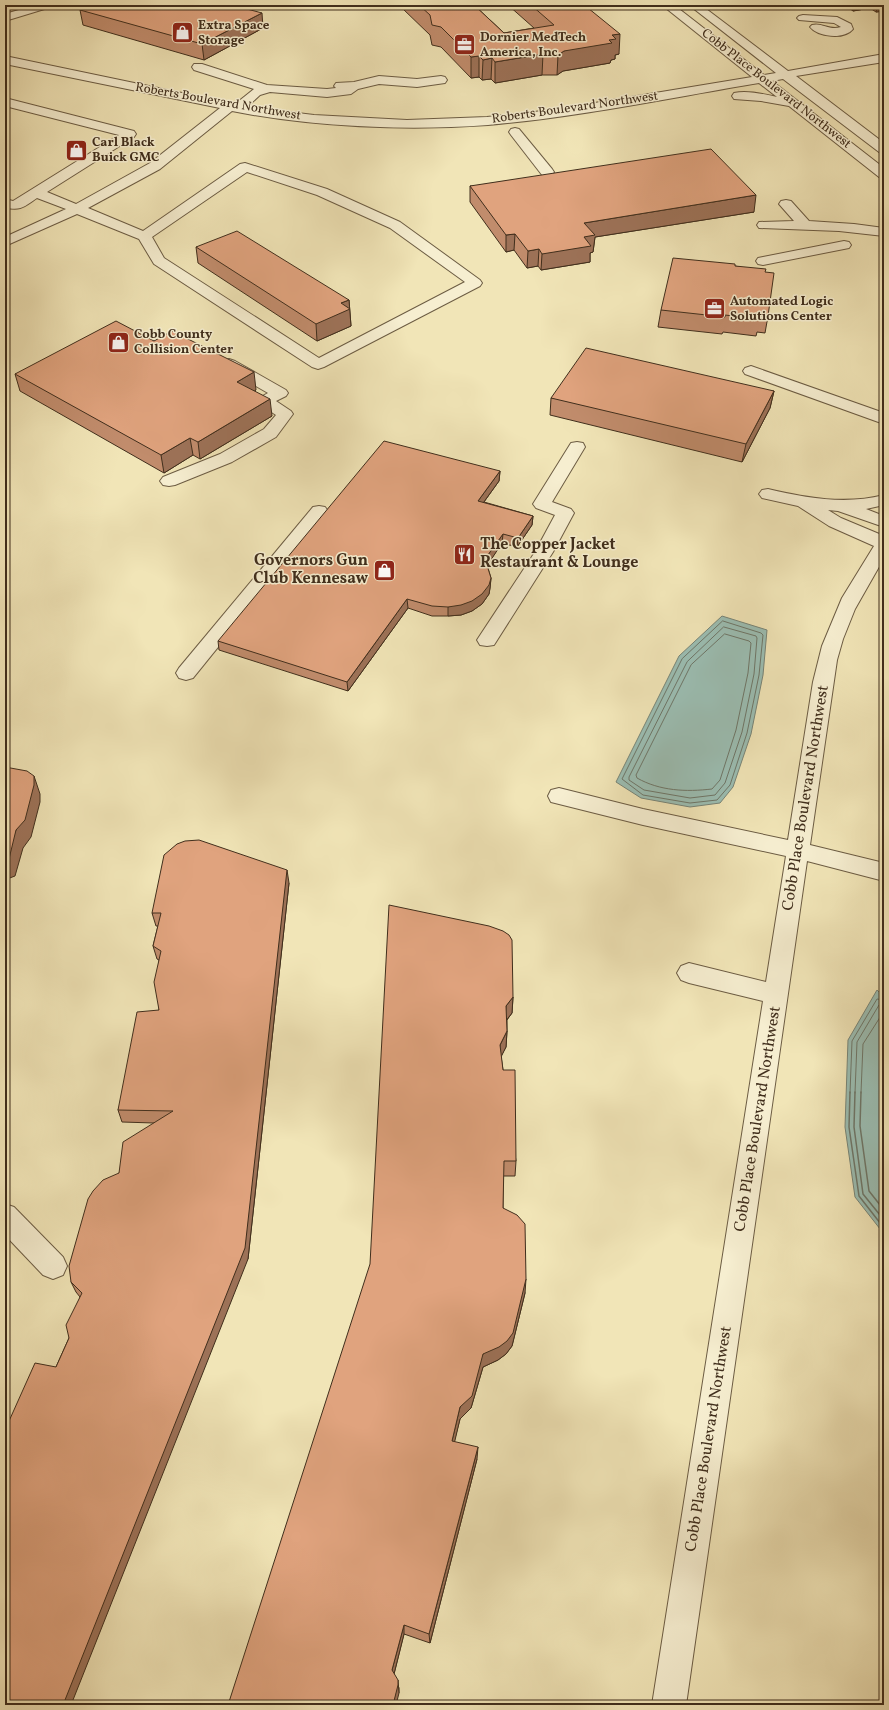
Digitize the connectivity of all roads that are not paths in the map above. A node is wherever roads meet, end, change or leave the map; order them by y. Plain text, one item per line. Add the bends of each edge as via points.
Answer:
1 (667, 5) edge
2 (694, 5) edge
3 (42, 6) edge
4 (5, 18) edge
5 (803, 18) dead end
6 (816, 27) dead end
7 (884, 58) edge
8 (5, 60) edge
9 (766, 60) junction
10 (743, 64) junction
11 (198, 67) edge
12 (823, 68) junction
13 (786, 75) junction
14 (762, 79) junction
15 (442, 80) dead end
16 (727, 85) junction
17 (800, 85) junction
18 (259, 86) junction
19 (776, 90) junction
20 (738, 96) junction
21 (232, 98) junction
22 (723, 99) dead end
23 (821, 101) junction
24 (5, 102) edge
25 (795, 104) junction
26 (199, 115) dead end
27 (214, 118) junction
28 (230, 121) dead end
29 (528, 130) dead end
30 (884, 149) edge
31 (547, 172) dead end
32 (884, 174) edge
33 (37, 193) junction
34 (5, 203) edge
35 (786, 204) dead end
36 (76, 209) junction
37 (884, 219) edge
38 (805, 224) junction
39 (764, 225) dead end
40 (851, 227) junction
41 (884, 232) edge
42 (144, 236) junction
43 (5, 242) edge
44 (763, 261) dead end
45 (216, 356) edge
46 (751, 371) dead end
47 (884, 419) edge
48 (577, 447) dead end
49 (169, 481) dead end
50 (768, 494) dead end
51 (884, 500) edge
52 (803, 502) junction
53 (836, 505) junction
54 (320, 511) dead end
55 (884, 522) edge
56 (884, 544) edge
57 (487, 640) dead end
58 (186, 673) dead end
59 (559, 796) dead end
60 (798, 850) junction
61 (884, 872) edge
62 (689, 973) dead end
63 (777, 994) junction
64 (5, 1216) edge
65 (53, 1266) dead end
66 (669, 1705) edge

1 - 10 street, Cobb Place Boulevard Northwest
2 - 9 street, Cobb Place Boulevard Northwest
3 - 4 street
5 - 6 street via 837,20 847,26 847,29 827,32
7 - 12 street, Roberts Boulevard Northwest
8 - 21 street, Roberts Boulevard Northwest
9 - 12 street via 801,67
9 - 13 street, Cobb Place Boulevard Northwest
10 - 14 street, Cobb Place Boulevard Northwest
10 - 16 street via 740,74
11 - 18 street
12 - 13 street, Roberts Boulevard Northwest
13 - 14 street, Roberts Boulevard Northwest
13 - 17 street, Cobb Place Boulevard Northwest
14 - 16 street, Roberts Boulevard Northwest
14 - 19 street, Cobb Place Boulevard Northwest
15 - 18 street via 417,83 379,80 354,86 347,91 327,94
16 - 21 street, Roberts Boulevard Northwest via 541,116 434,124 314,119
17 - 19 street
17 - 23 street, Cobb Place Boulevard Northwest
17 - 23 street via 821,85
18 - 21 street
18 - 21 street via 243,104
19 - 20 street
19 - 25 street, Cobb Place Boulevard Northwest
20 - 22 street
20 - 25 street via 761,97
21 - 27 street
23 - 30 street, Cobb Place Boulevard Northwest
24 - 33 street via 130,134
25 - 32 street, Cobb Place Boulevard Northwest
26 - 27 street, Roberts Boulevard Northwest
27 - 28 street, Roberts Boulevard Northwest
27 - 36 street via 155,166
29 - 31 street, Roberts Boulevard Northwest via 508,132
33 - 34 street via 15,206
33 - 36 street
35 - 38 street
36 - 42 street
36 - 43 street
37 - 40 street
38 - 39 street
38 - 40 street
40 - 41 street
40 - 44 street via 845,248
42 - 42 street via 245,167 322,192 395,225 474,283 318,364 159,261
45 - 49 street via 280,393 265,401 285,414 270,433 226,458
46 - 47 street
48 - 57 street via 542,504 565,513 544,552
50 - 52 street
51 - 53 street via 867,504
52 - 53 street
52 - 56 street via 835,522
53 - 55 street
54 - 58 street
56 - 60 street, Cobb Place Boulevard Northwest via 862,577 836,632 829,654
59 - 60 street
60 - 61 street
60 - 63 street, Cobb Place Boulevard Northwest
62 - 63 street
63 - 66 street, Cobb Place Boulevard Northwest
64 - 65 street

